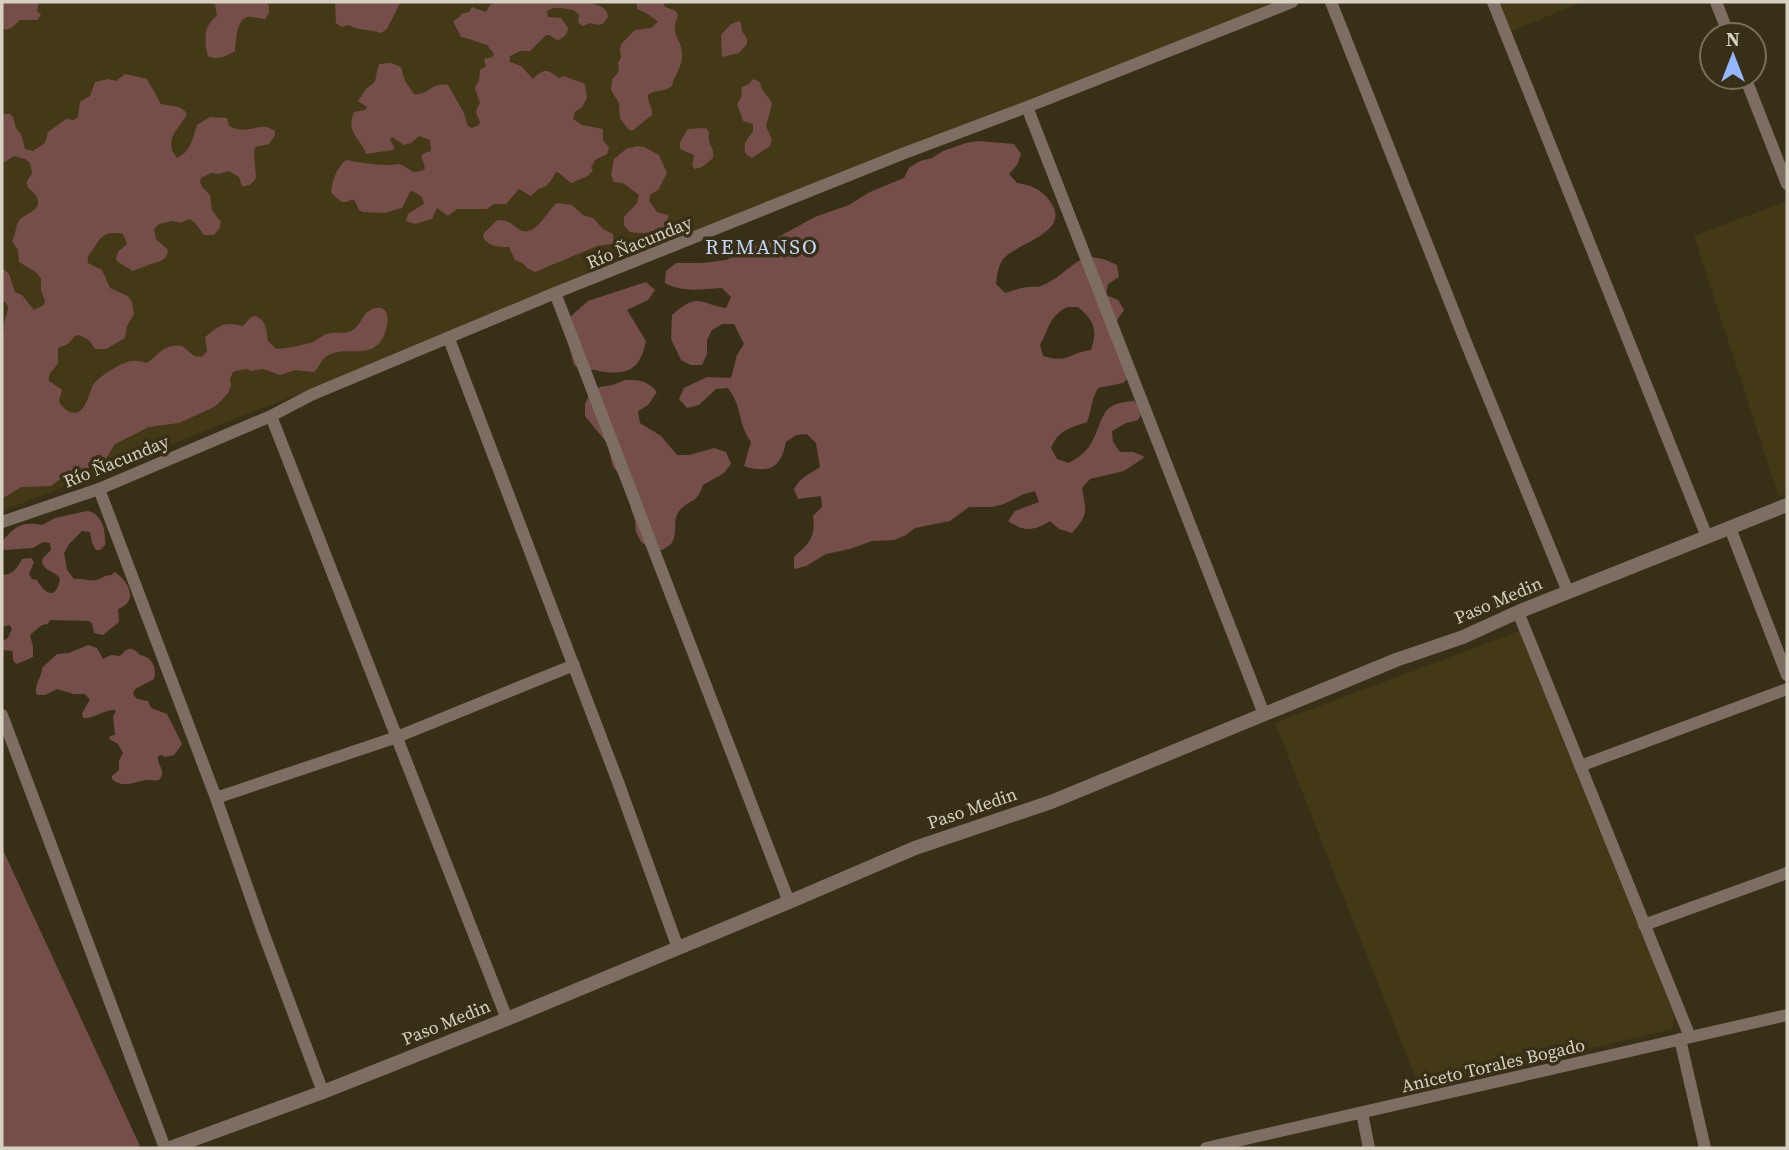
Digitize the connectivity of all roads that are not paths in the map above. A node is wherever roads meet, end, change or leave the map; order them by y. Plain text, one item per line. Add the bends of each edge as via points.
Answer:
1 (1292, 2) edge
2 (1331, 2) edge
3 (1493, 2) edge
4 (1716, 2) edge
5 (1723, 21) edge
6 (1750, 91) edge
7 (1027, 107) junction
8 (1787, 184) edge
9 (555, 293) junction
10 (449, 339) junction
11 (271, 416) junction
12 (99, 489) junction
13 (1787, 505) edge
14 (2, 522) edge
15 (1730, 528) junction
16 (1707, 537) junction
17 (1568, 592) junction
18 (1518, 612) junction
19 (574, 665) junction
20 (1787, 675) edge
21 (1787, 689) edge
22 (1264, 714) junction
23 (2, 715) edge
24 (397, 737) junction
25 (1580, 766) junction
26 (216, 798) junction
27 (1787, 873) edge
28 (789, 902) junction
29 (1644, 925) junction
30 (678, 948) junction
31 (1787, 1015) edge
32 (507, 1019) junction
33 (1685, 1038) junction
34 (323, 1092) junction
35 (1362, 1113) junction
36 (167, 1148) edge
37 (1206, 1148) edge
38 (1369, 1148) edge
39 (1705, 1148) edge

1 - 7 street, Río Ñacunday
2 - 17 street
3 - 16 street
4 - 5 street
6 - 8 street
7 - 9 street, Río Ñacunday
7 - 22 street
9 - 10 street, Río Ñacunday
9 - 28 street
10 - 11 street, Río Ñacunday
10 - 19 street
11 - 12 street, Río Ñacunday
11 - 24 street
12 - 14 street, Río Ñacunday
12 - 26 street
13 - 15 street, Paso Medin
15 - 16 street, Paso Medin
15 - 20 street
16 - 17 street, Paso Medin
17 - 18 street, Paso Medin
18 - 22 street, Paso Medin
18 - 25 street
19 - 24 street
19 - 30 street
21 - 25 street
22 - 28 street, Paso Medin via 1051,802 915,848
23 - 36 street
24 - 26 street
24 - 32 street
25 - 29 street
26 - 34 street
27 - 29 street
28 - 30 street, Paso Medin
29 - 33 street
30 - 32 street, Paso Medin
31 - 33 street, Aniceto Torales Bogado
32 - 34 street, Paso Medin
33 - 35 street, Aniceto Torales Bogado
33 - 39 street
34 - 36 street, Paso Medin
35 - 37 street, Aniceto Torales Bogado
35 - 38 street

